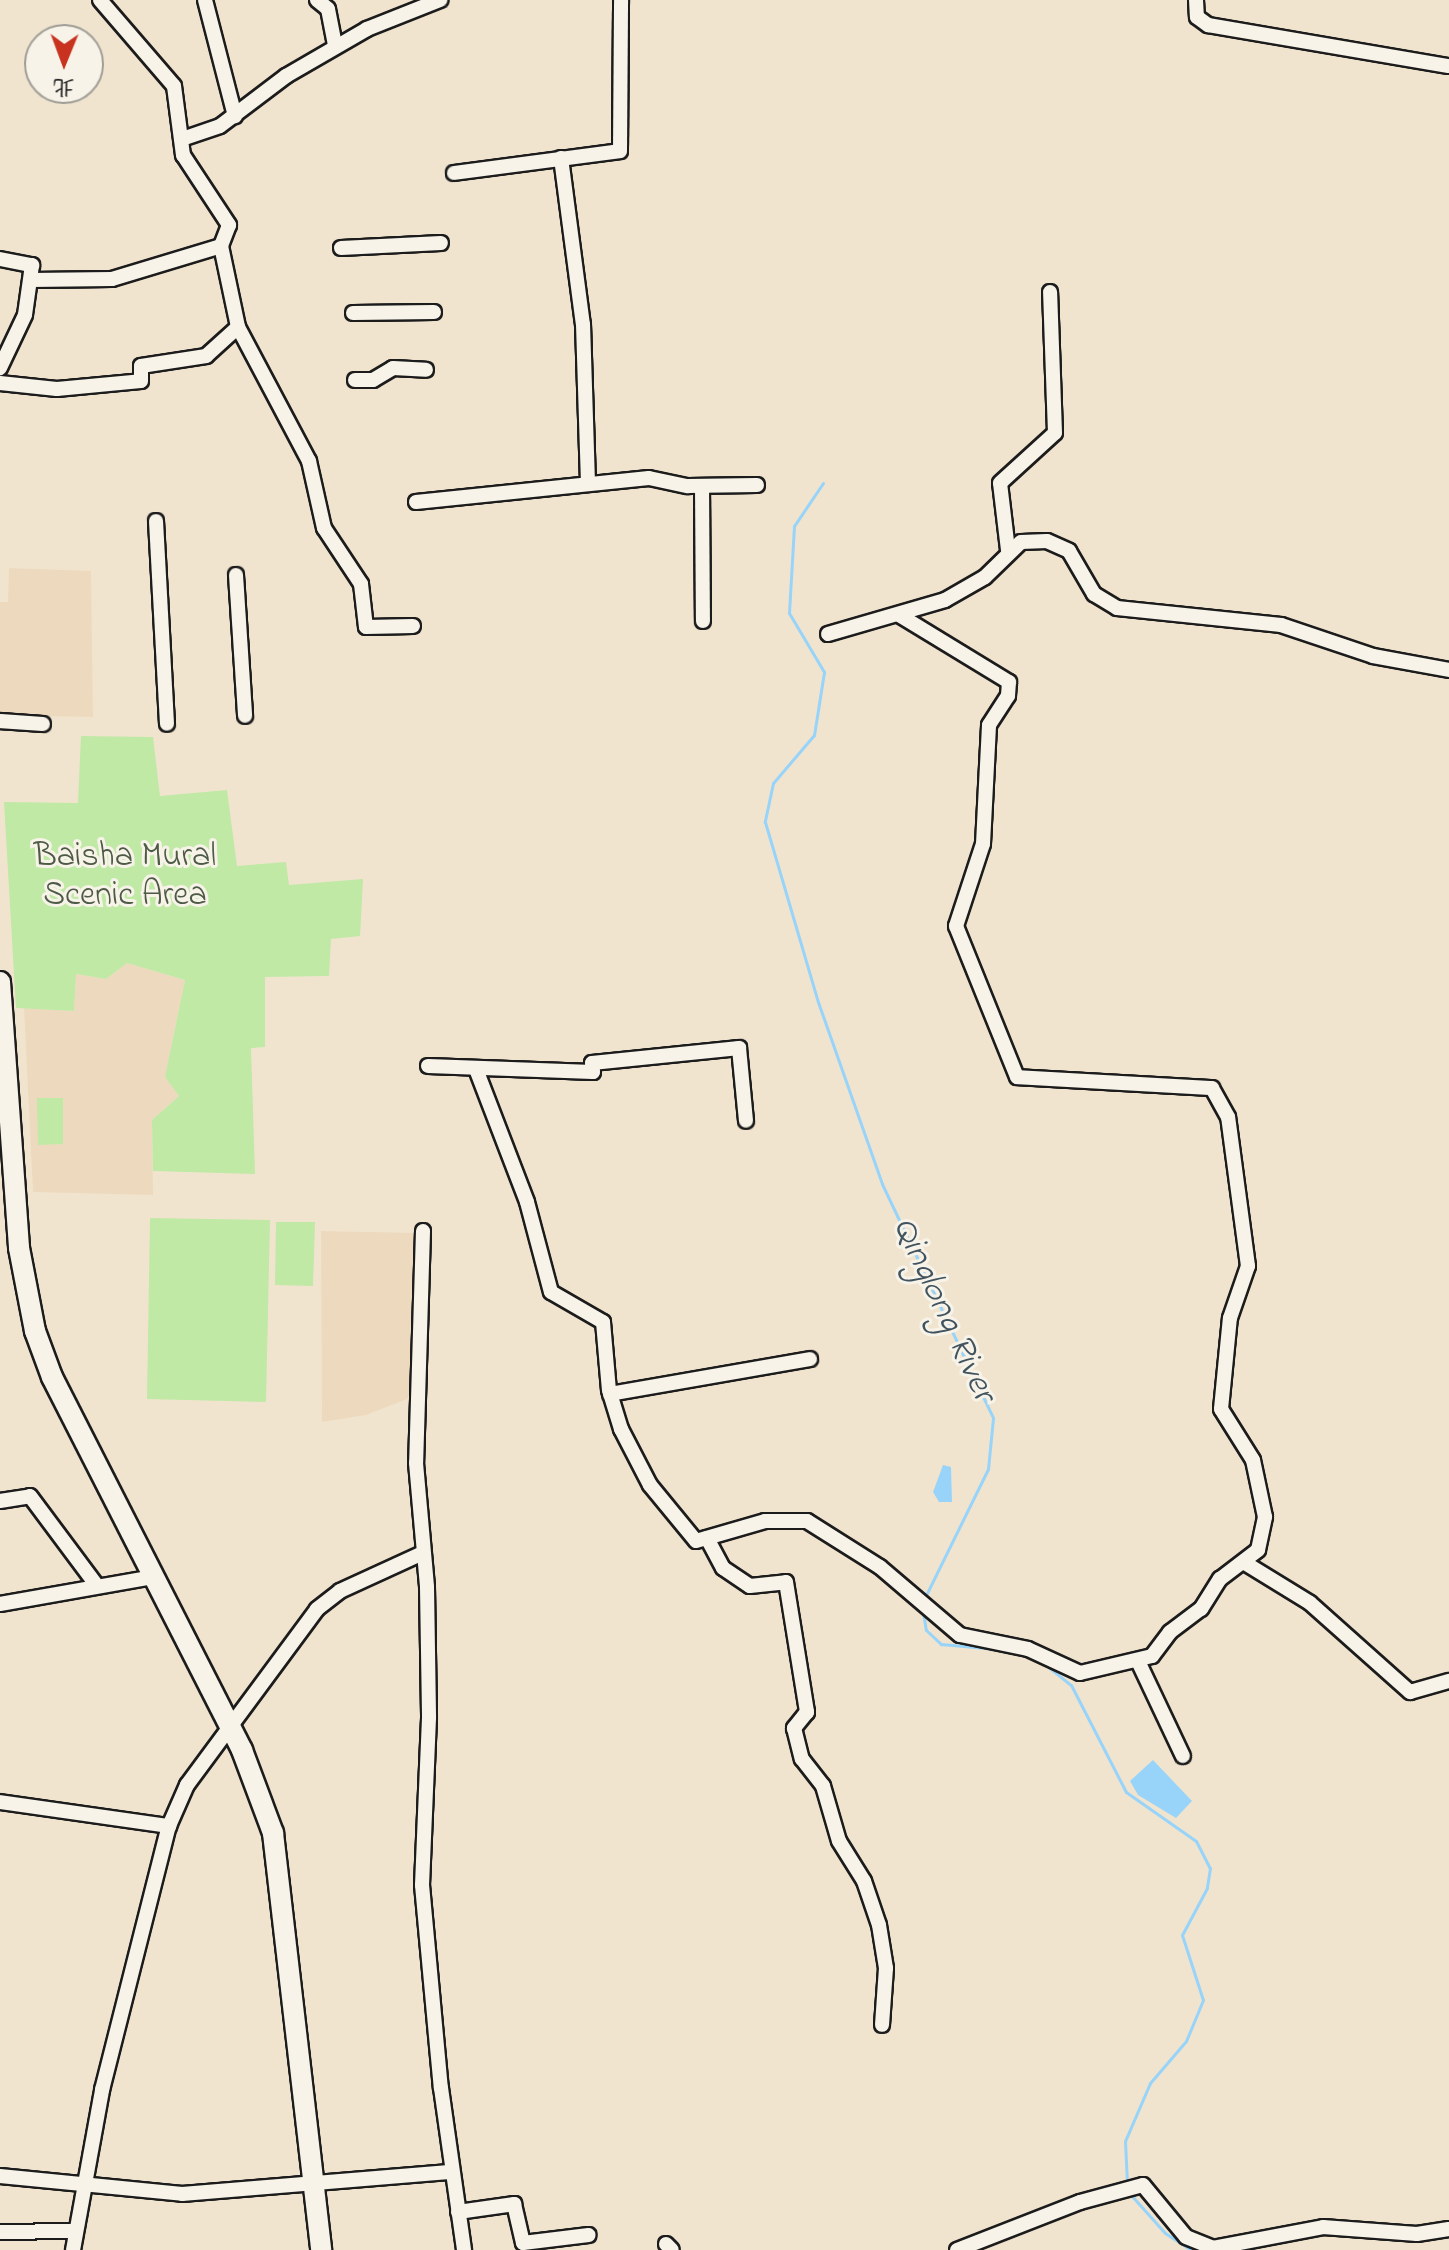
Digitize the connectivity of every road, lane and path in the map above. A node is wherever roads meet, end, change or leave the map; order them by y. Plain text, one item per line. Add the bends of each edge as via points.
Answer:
1 (100, 0) edge
2 (205, 0) edge
3 (317, 0) edge
4 (440, 0) edge
5 (621, 0) edge
6 (1196, 0) edge
7 (414, 4) edge
8 (335, 46) junction
9 (1449, 66) edge
10 (235, 116) junction
11 (182, 139) junction
12 (561, 158) junction
13 (454, 173) dead end
14 (441, 243) dead end
15 (221, 246) junction
16 (341, 248) dead end
17 (0, 259) edge
18 (31, 280) junction
19 (1050, 292) dead end
20 (434, 312) dead end
21 (353, 313) dead end
22 (238, 327) junction
23 (0, 368) edge
24 (426, 370) dead end
25 (355, 380) dead end
26 (0, 383) edge
27 (588, 483) junction
28 (757, 485) dead end
29 (702, 486) junction
30 (416, 502) dead end
31 (156, 521) dead end
32 (1008, 550) junction
33 (236, 575) dead end
34 (901, 616) junction
35 (703, 621) dead end
36 (413, 626) dead end
37 (828, 634) dead end
38 (1449, 670) edge
39 (245, 716) dead end
40 (0, 721) edge
41 (43, 724) dead end
42 (167, 724) dead end
43 (0, 982) edge
44 (428, 1066) dead end
45 (476, 1069) junction
46 (746, 1121) dead end
47 (423, 1231) dead end
48 (810, 1359) dead end
49 (610, 1394) junction
50 (0, 1501) edge
51 (707, 1538) junction
52 (423, 1553) junction
53 (1245, 1563) junction
54 (153, 1577) junction
55 (97, 1586) junction
56 (0, 1604) edge
57 (1138, 1661) junction
58 (1449, 1681) edge
59 (228, 1723) junction
60 (1183, 1756) dead end
61 (0, 1802) edge
62 (169, 1826) junction
63 (882, 2025) dead end
64 (452, 2172) junction
65 (0, 2176) edge
66 (315, 2180) junction
67 (80, 2186) junction
68 (458, 2212) junction
69 (1449, 2229) edge
70 (74, 2231) junction
71 (0, 2232) edge
72 (589, 2235) dead end
73 (73, 2250) edge
74 (321, 2250) edge
75 (464, 2250) edge
76 (957, 2250) edge

1 - 11 street via 112,20 167,73 178,99
2 - 10 street
3 - 8 street via 328,9
4 - 7 street
5 - 12 street via 620,151
6 - 9 street via 1197,17 1208,25
7 - 8 street
8 - 10 street
10 - 11 street
11 - 15 street via 186,161 226,216 229,234
12 - 13 street
12 - 27 street via 583,324
14 - 16 street
15 - 18 street via 112,279 65,284
15 - 22 street
17 - 18 street via 30,261
18 - 23 street via 25,315
19 - 32 street via 1055,433 999,487
20 - 21 street
22 - 26 street via 206,356 141,366 141,381 57,389
22 - 36 street via 309,461 324,528 361,584 366,627
24 - 25 street via 393,368 373,380
27 - 29 street via 664,478
27 - 30 street via 508,496
28 - 29 street
29 - 35 street
31 - 42 street
32 - 34 street via 985,577
32 - 38 street via 1034,540 1063,546 1094,594 1117,608 1281,625 1373,656
33 - 39 street
34 - 37 street
34 - 53 street via 1009,682 1008,696 989,725 983,844 956,930 1017,1077 1212,1088 1228,1117 1248,1266 1230,1318 1221,1409 1253,1460 1265,1517 1262,1543
40 - 41 street
43 - 54 main road via 28,1307 52,1377
44 - 45 street
45 - 46 street via 593,1072 592,1063 739,1048
45 - 49 street via 527,1202 551,1292 603,1322
47 - 52 street via 416,1463
48 - 49 street
49 - 51 street via 621,1429 650,1485 696,1541
50 - 55 street via 30,1496
51 - 57 street via 773,1519 807,1521 880,1567 914,1601 968,1639 1028,1649 1076,1672
51 - 63 street via 723,1568 750,1586 786,1582 807,1712 794,1728 802,1759 823,1786 839,1841 864,1881 879,1925 886,1968
52 - 59 street via 340,1591 317,1609 276,1670
52 - 64 street via 429,1718 422,1885
53 - 57 street via 1220,1579 1201,1609 1170,1632 1155,1654
53 - 58 street via 1310,1603 1410,1692
54 - 55 street
54 - 59 main road
55 - 56 street
57 - 60 street
59 - 62 street via 195,1770
59 - 66 main road via 259,1791 280,1870
61 - 62 street
62 - 67 street
64 - 66 street
64 - 68 street
65 - 67 street
66 - 67 street via 182,2194
66 - 74 main road
67 - 70 street
68 - 72 street via 514,2204 523,2243
68 - 75 street
69 - 76 street via 1417,2234 1323,2227 1213,2248 1186,2237 1143,2185
70 - 71 street
70 - 73 street

